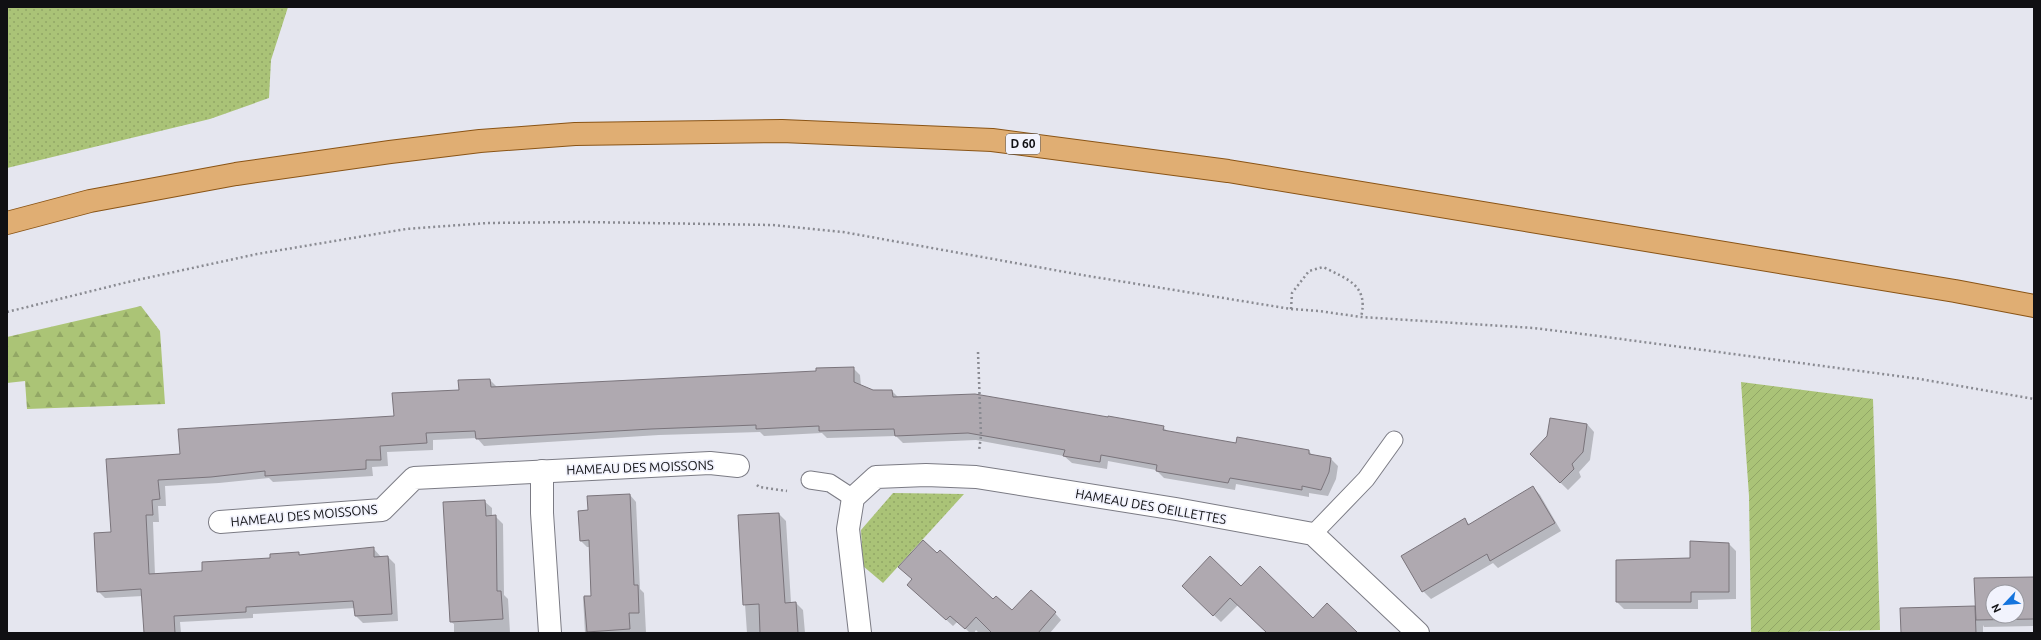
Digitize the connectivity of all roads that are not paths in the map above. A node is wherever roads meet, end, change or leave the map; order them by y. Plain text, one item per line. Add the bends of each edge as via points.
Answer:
1 (7, 223) edge
2 (2034, 306) edge
3 (1394, 440) dead end
4 (738, 466) dead end
5 (542, 471) junction
6 (810, 480) dead end
7 (853, 498) junction
8 (220, 522) dead end
9 (1313, 534) junction
10 (550, 633) edge
11 (860, 633) edge
12 (1418, 633) edge

1 - 2 main road, D 60 via 90,201 236,174 480,141 574,134 798,132 992,140 1228,171
3 - 9 lane via 1366,480
4 - 5 street, HAMEAU DES MOISSONS via 710,463
5 - 8 street, HAMEAU DES MOISSONS via 414,478 382,510
5 - 10 street via 542,513
6 - 7 lane via 830,483
7 - 9 street, HAMEAU DES OEILLETTES via 876,478 926,475 976,477
7 - 11 street via 848,529
9 - 12 street

